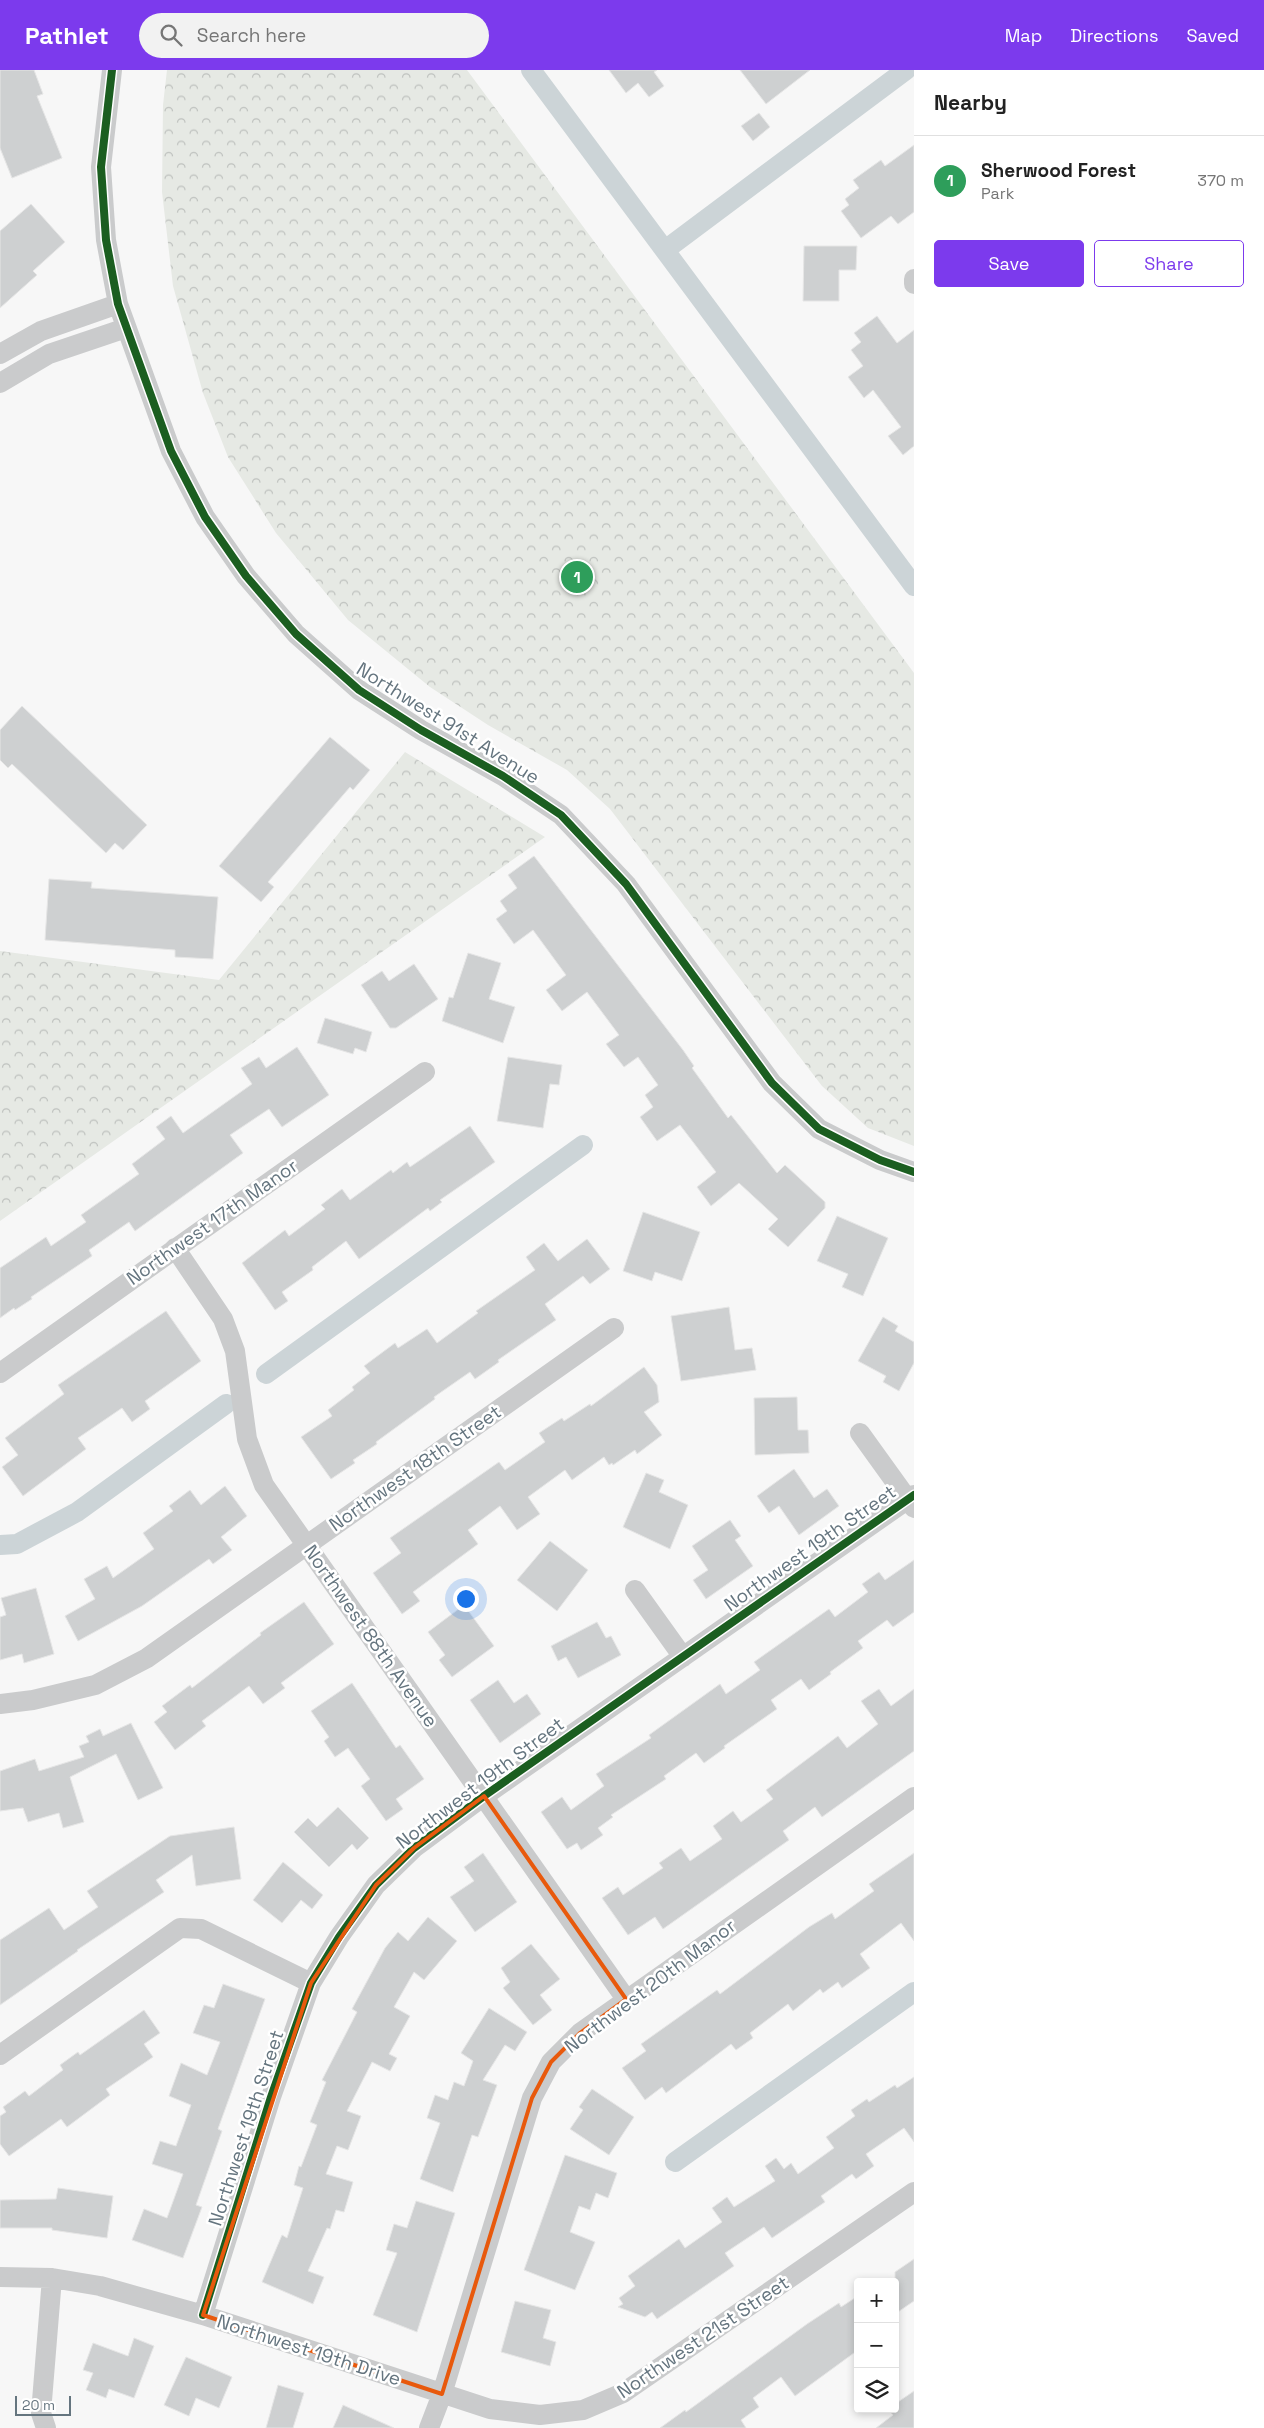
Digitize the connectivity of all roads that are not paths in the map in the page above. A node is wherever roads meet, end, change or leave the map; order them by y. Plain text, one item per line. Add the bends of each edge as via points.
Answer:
1 (112, 70) edge
2 (118, 304) junction
3 (126, 328) junction
4 (0, 354) edge
5 (0, 383) edge
6 (424, 1072) dead end
7 (914, 1172) edge
8 (175, 1248) junction
9 (614, 1328) dead end
10 (0, 1373) edge
11 (860, 1433) dead end
12 (912, 1501) edge
13 (306, 1544) junction
14 (636, 1590) dead end
15 (682, 1657) junction
16 (0, 1704) edge
17 (484, 1796) junction
18 (914, 1797) edge
19 (311, 1983) junction
20 (626, 1999) junction
21 (0, 2054) edge
22 (914, 2192) edge
23 (0, 2277) edge
24 (52, 2278) junction
25 (203, 2314) junction
26 (442, 2394) junction
27 (46, 2428) edge
28 (429, 2428) edge

1 - 2 street, Northwest 91st Avenue via 101,167 106,240
2 - 3 street, Northwest 91st Avenue
2 - 4 street via 41,331
3 - 5 street via 49,354
3 - 7 street, Northwest 91st Avenue via 171,451 205,517 246,576 296,634 358,690 561,815 626,884 772,1083 819,1129 880,1160
6 - 8 street, Northwest 17th Manor
8 - 10 street, Northwest 17th Manor
8 - 13 street, Northwest 88th Avenue via 224,1319 235,1352 247,1439 260,1476
9 - 13 street, Northwest 18th Street
11 - 12 street
12 - 15 street, Northwest 19th Street
13 - 16 street, Northwest 18th Street via 138,1662 95,1685 33,1700
13 - 17 street, Northwest 88th Avenue
14 - 15 street
15 - 17 street, Northwest 19th Street
17 - 19 street, Northwest 19th Street via 414,1848 376,1885
17 - 20 street, Northwest 88th Avenue
18 - 20 street, Northwest 20th Manor
19 - 21 street via 202,1929 180,1928
19 - 25 street, Northwest 19th Street via 271,2097
20 - 26 street, Northwest 20th Manor via 580,2033 551,2062 532,2098
22 - 26 street, Northwest 21st Street via 623,2393 583,2410 540,2415 490,2409
23 - 24 street, Northwest 19th Drive
24 - 25 street, Northwest 19th Drive via 100,2286
24 - 27 street via 41,2413
25 - 26 street, Northwest 19th Drive
26 - 28 street, Northwest 20th Manor

